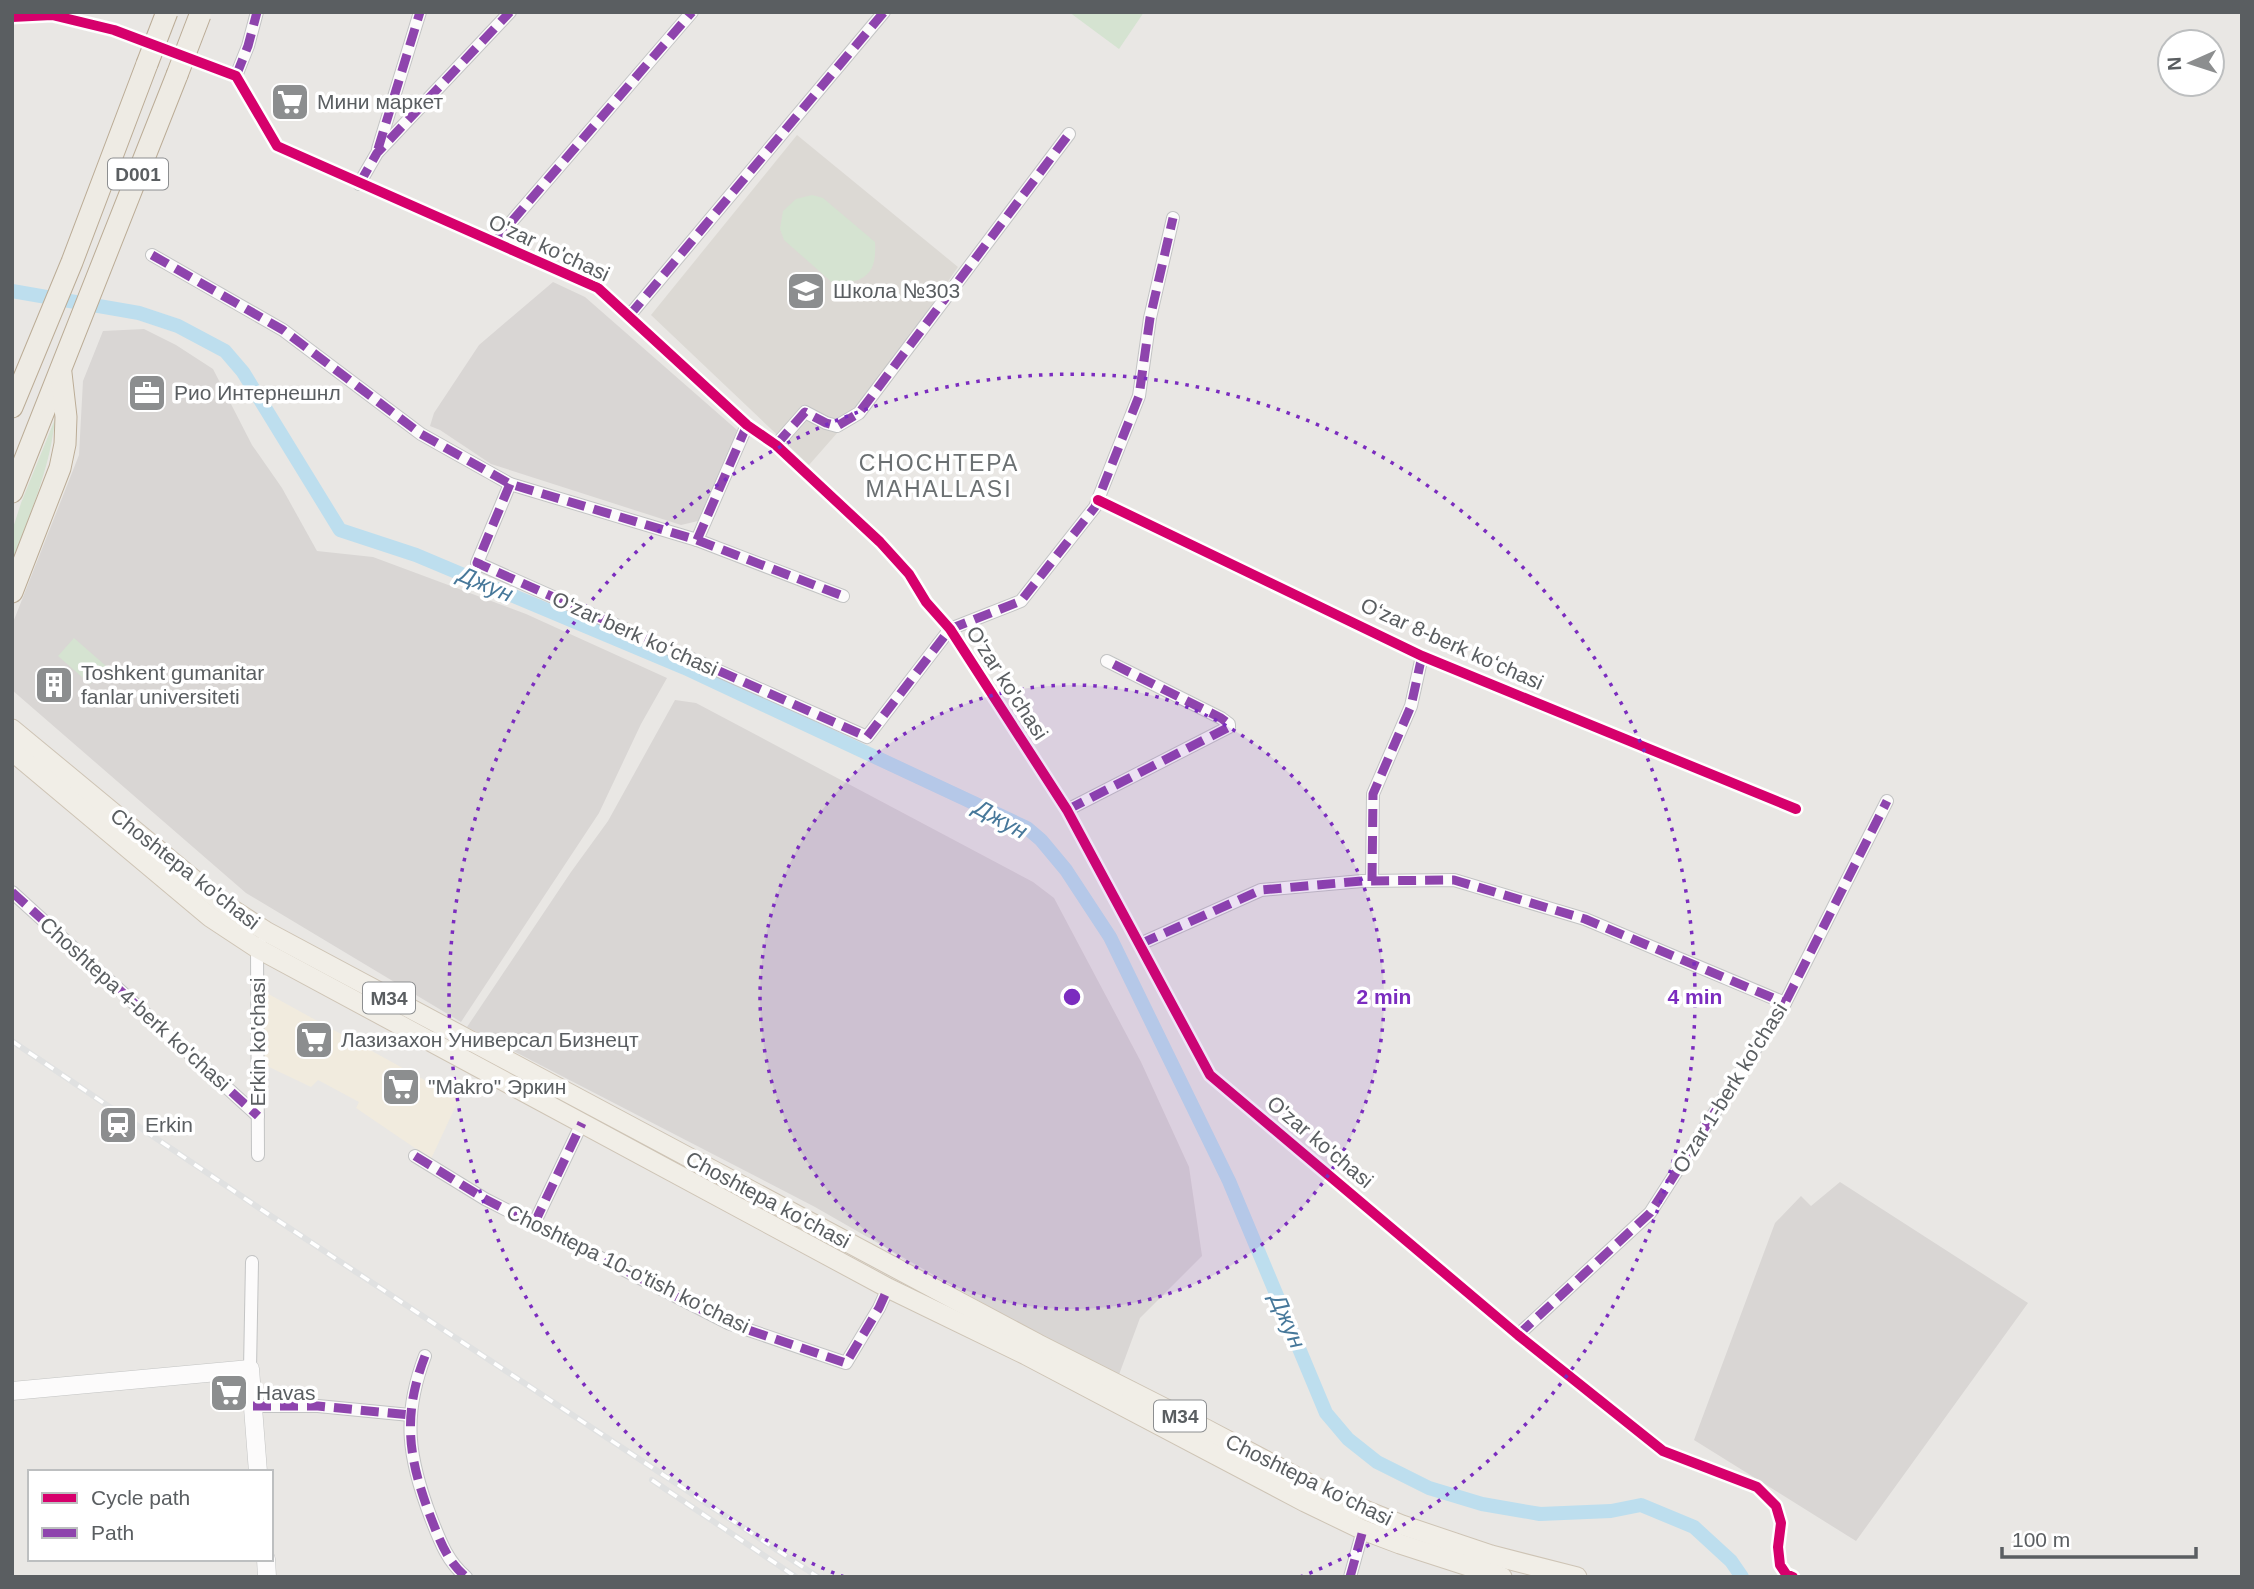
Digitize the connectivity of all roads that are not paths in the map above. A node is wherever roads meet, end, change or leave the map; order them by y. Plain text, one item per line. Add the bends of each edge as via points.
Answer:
1 (167, 12) edge
2 (257, 12) edge
3 (420, 12) edge
4 (510, 12) edge
5 (692, 12) edge
6 (884, 12) edge
7 (201, 14) edge
8 (12, 17) edge
9 (236, 76) junction
10 (1069, 135) dead end
11 (377, 153) junction
12 (359, 184) junction
13 (1173, 218) dead end
14 (494, 242) junction
15 (152, 256) dead end
16 (629, 316) junction
17 (32, 356) junction
18 (60, 368) junction
19 (12, 373) edge
20 (12, 407) edge
21 (747, 425) junction
22 (776, 445) junction
23 (510, 484) junction
24 (12, 492) edge
25 (1098, 500) junction
26 (696, 540) junction
27 (12, 592) edge
28 (843, 596) dead end
29 (950, 629) junction
30 (1422, 656) junction
31 (1107, 661) dead end
32 (12, 729) edge
33 (12, 751) edge
34 (1887, 801) dead end
35 (1796, 809) dead end
36 (1067, 810) junction
37 (1371, 881) junction
38 (12, 892) edge
39 (262, 940) junction
40 (1140, 944) junction
41 (1784, 1003) junction
42 (258, 1116) junction
43 (582, 1123) junction
44 (258, 1155) dead end
45 (415, 1156) dead end
46 (534, 1224) junction
47 (795, 1226) junction
48 (252, 1262) dead end
49 (888, 1288) junction
50 (1518, 1335) junction
51 (425, 1356) dead end
52 (250, 1369) junction
53 (12, 1391) edge
54 (253, 1406) junction
55 (410, 1415) junction
56 (258, 1470) edge
57 (1363, 1530) junction
58 (466, 1577) edge
59 (1350, 1577) edge
60 (1502, 1577) edge
61 (1577, 1577) edge
62 (1793, 1577) edge

1 - 17 highway, D001, bridge
2 - 9 street
3 - 11 street
4 - 11 street
5 - 14 street
6 - 16 street
7 - 18 highway, D001, bridge
8 - 9 street via 52,15 114,30
9 - 12 street, O'zar ko'chasi via 277,146
10 - 22 street via 859,413 837,426 805,412
11 - 12 street
12 - 14 street, O'zar ko'chasi
13 - 25 street via 1150,318 1139,396
14 - 16 street, O'zar ko'chasi via 598,288
15 - 23 street via 283,330 421,434
16 - 21 street, O'zar ko'chasi
17 - 19 highway
17 - 20 highway, D001
18 - 24 highway
18 - 27 highway via 66,417 60,468
21 - 22 street, O'zar ko'chasi
21 - 26 street
22 - 29 street, O'zar ko'chasi via 880,542
23 - 26 street
23 - 29 street, Oʻzar berk koʻchasi via 477,563 867,737
25 - 29 street via 1021,601
25 - 30 street, Oʻzar 8-berk koʻchasi
26 - 28 street
29 - 36 street, O'zar ko'chasi
30 - 35 street, Oʻzar 8-berk koʻchasi
30 - 37 street via 1411,706 1373,794
31 - 36 street via 1221,718 1229,727
32 - 39 main road, Choshtepa ko'chasi / M34
33 - 39 main road, Choshtepa ko'chasi / M34 via 210,917
34 - 41 street, O'zar 1-berk ko'chasi
36 - 40 street, O'zar ko'chasi
37 - 40 street via 1261,890
37 - 41 street via 1466,883 1585,919
38 - 42 street, Choshtepa 4-berk ko'chasi
39 - 42 street, Erkin ko'chasi
39 - 43 main road, Choshtepa ko'chasi / M34
39 - 47 main road, Choshtepa ko'chasi / M34
40 - 50 street, O'zar ko'chasi via 1210,1075
41 - 50 street, O'zar 1-berk ko'chasi via 1650,1213
42 - 44 street, Erkin ko'chasi
43 - 46 street
43 - 47 main road, Choshtepa ko'chasi / M34
45 - 46 street, Choshtepa 10-o'tish ko'chasi
46 - 49 street, Choshtepa 10-o'tish ko'chasi via 728,1323 846,1363
47 - 49 main road, Choshtepa ko'chasi / M34
47 - 61 main road, Choshtepa ko'chasi / M34 via 1038,1344 1340,1500 1515,1563
48 - 52 street
49 - 57 main road, Choshtepa ko'chasi / M34
50 - 62 street, O'zar ko'chasi via 1663,1451 1757,1487 1776,1506 1781,1523 1780,1565
51 - 55 street
52 - 53 main road
52 - 54 main road
54 - 55 street via 318,1406
54 - 56 main road
55 - 58 street via 409,1436 423,1498 448,1559
57 - 59 street
57 - 60 main road, Choshtepa ko'chasi / M34

